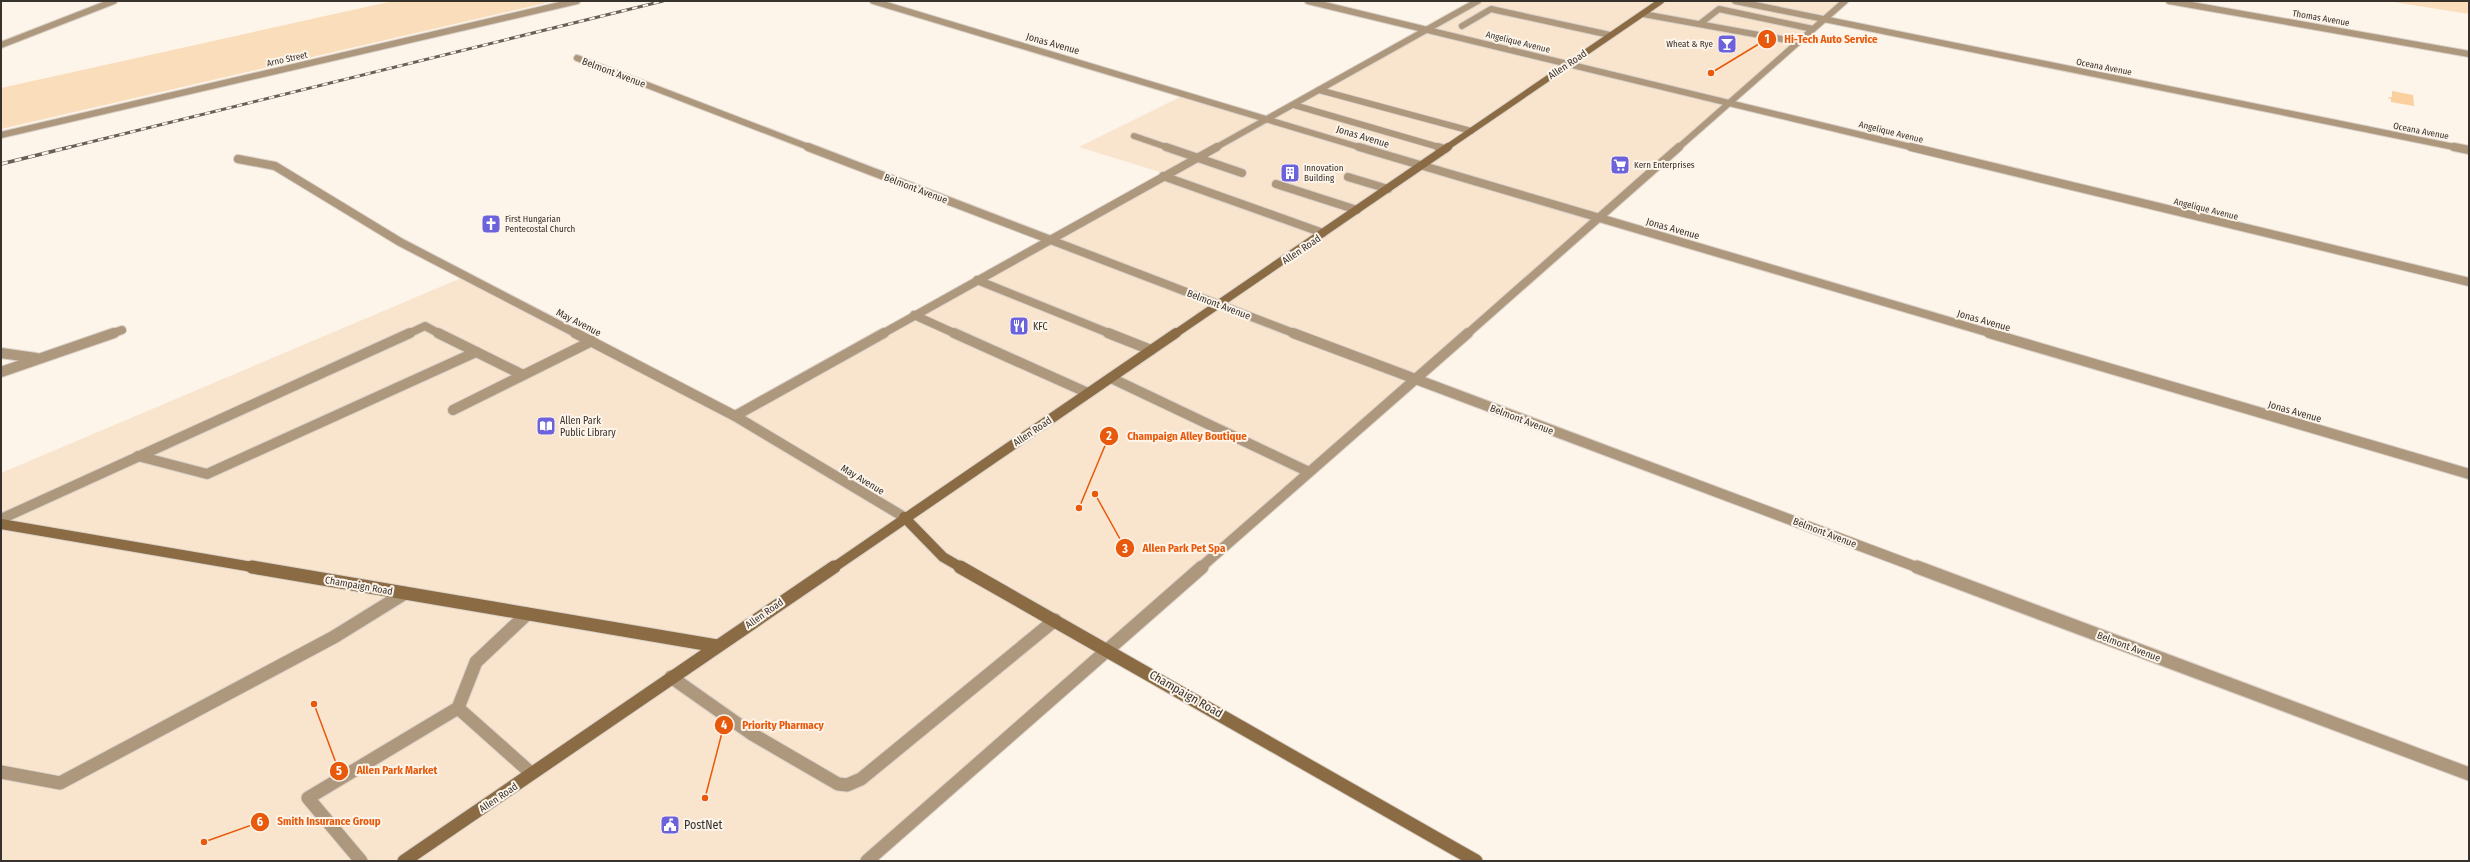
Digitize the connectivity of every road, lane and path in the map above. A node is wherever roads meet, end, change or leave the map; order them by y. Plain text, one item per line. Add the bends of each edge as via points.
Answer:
1 (114, 1) edge
2 (577, 1) edge
3 (873, 1) edge
4 (1308, 1) edge
5 (1478, 1) edge
6 (1661, 1) edge
7 (1735, 1) edge
8 (1845, 1) edge
9 (2169, 1) edge
10 (1643, 14) junction
11 (1825, 19) junction
12 (1702, 23) junction
13 (1462, 26) dead end
14 (1813, 29) junction
15 (1426, 30) junction
16 (1610, 35) junction
17 (1798, 42) junction
18 (1, 45) edge
19 (2469, 54) edge
20 (577, 58) dead end
21 (1568, 64) junction
22 (1319, 90) junction
23 (1729, 102) junction
24 (1294, 105) junction
25 (1268, 118) junction
26 (1471, 131) junction
27 (1, 135) edge
28 (1134, 136) dead end
29 (1445, 149) junction
30 (2469, 150) edge
31 (1198, 158) junction
32 (238, 159) dead end
33 (1421, 165) junction
34 (1242, 173) dead end
35 (1163, 176) junction
36 (1348, 177) dead end
37 (1276, 184) dead end
38 (1388, 189) junction
39 (1357, 210) junction
40 (1599, 218) junction
41 (1323, 233) junction
42 (1050, 240) junction
43 (977, 280) junction
44 (2469, 282) edge
45 (1219, 305) junction
46 (914, 315) junction
47 (122, 330) dead end
48 (592, 341) junction
49 (1151, 350) junction
50 (476, 352) junction
51 (1, 354) edge
52 (38, 359) junction
53 (1, 372) edge
54 (523, 375) junction
55 (1111, 378) junction
56 (1415, 379) junction
57 (1088, 393) junction
58 (453, 410) dead end
59 (735, 416) junction
60 (138, 456) junction
61 (1309, 472) junction
62 (2469, 474) edge
63 (904, 517) junction
64 (1, 519) edge
65 (1, 524) edge
66 (405, 593) junction
67 (526, 614) junction
68 (1056, 620) junction
69 (717, 646) junction
70 (1108, 649) junction
71 (671, 677) junction
72 (458, 708) junction
73 (1, 772) edge
74 (532, 773) junction
75 (2469, 774) edge
76 (362, 861) edge
77 (404, 861) edge
78 (867, 861) edge
79 (1476, 861) edge

1 - 18 street
2 - 27 street, Arno Street
3 - 25 street, Jonas Avenue
4 - 15 street, Angelique Avenue
5 - 15 street
6 - 10 main road, Allen Road
7 - 11 street, Oceana Avenue
8 - 11 street
9 - 19 street, Thomas Avenue
10 - 12 street
10 - 16 main road, Allen Road
11 - 14 street
11 - 30 street, Oceana Avenue
12 - 14 street via 1719,9
12 - 17 street
13 - 16 street via 1491,9
14 - 17 street
15 - 21 street, Angelique Avenue
15 - 22 street
16 - 21 main road, Allen Road
17 - 23 street
20 - 42 street, Belmont Avenue
21 - 23 street, Angelique Avenue
21 - 26 main road, Allen Road
22 - 24 street
22 - 26 street
23 - 40 street
23 - 44 street, Angelique Avenue
24 - 25 street
24 - 29 street
25 - 31 street
25 - 33 street, Jonas Avenue
26 - 29 main road, Allen Road
28 - 31 street
29 - 33 main road, Allen Road
31 - 34 street
31 - 35 street
32 - 48 street, May Avenue via 275,166 400,242
33 - 38 main road, Allen Road
33 - 40 street, Jonas Avenue
35 - 41 street
35 - 42 street
36 - 38 street
37 - 39 street
38 - 39 main road, Allen Road
39 - 41 main road, Allen Road
40 - 56 street
40 - 62 street, Jonas Avenue
41 - 45 main road, Allen Road
42 - 43 street
42 - 45 street, Belmont Avenue
43 - 46 street
43 - 49 street
45 - 49 main road, Allen Road
45 - 56 street, Belmont Avenue
46 - 57 street
46 - 59 street
47 - 52 street
48 - 54 street
48 - 59 street, May Avenue
49 - 55 main road, Allen Road
50 - 54 street
50 - 60 street via 207,474
50 - 60 street via 425,326
51 - 52 street
52 - 53 street
54 - 58 street
55 - 57 main road, Allen Road
55 - 61 street
56 - 61 street
56 - 75 street, Belmont Avenue
57 - 63 main road, Allen Road
59 - 63 street, May Avenue
60 - 64 street
61 - 70 street
63 - 68 main road, Champaign Road via 943,557
63 - 69 main road, Allen Road
65 - 66 main road, Champaign Road
66 - 67 main road, Champaign Road
66 - 73 street via 334,636 60,783
67 - 69 main road, Champaign Road
67 - 72 street via 476,662
68 - 70 main road, Champaign Road
68 - 71 street via 861,779 848,785 838,784 752,734
69 - 71 main road, Allen Road
70 - 78 street
70 - 79 main road, Champaign Road
71 - 74 main road, Allen Road
72 - 74 street
72 - 76 street via 308,798
74 - 77 main road, Allen Road

